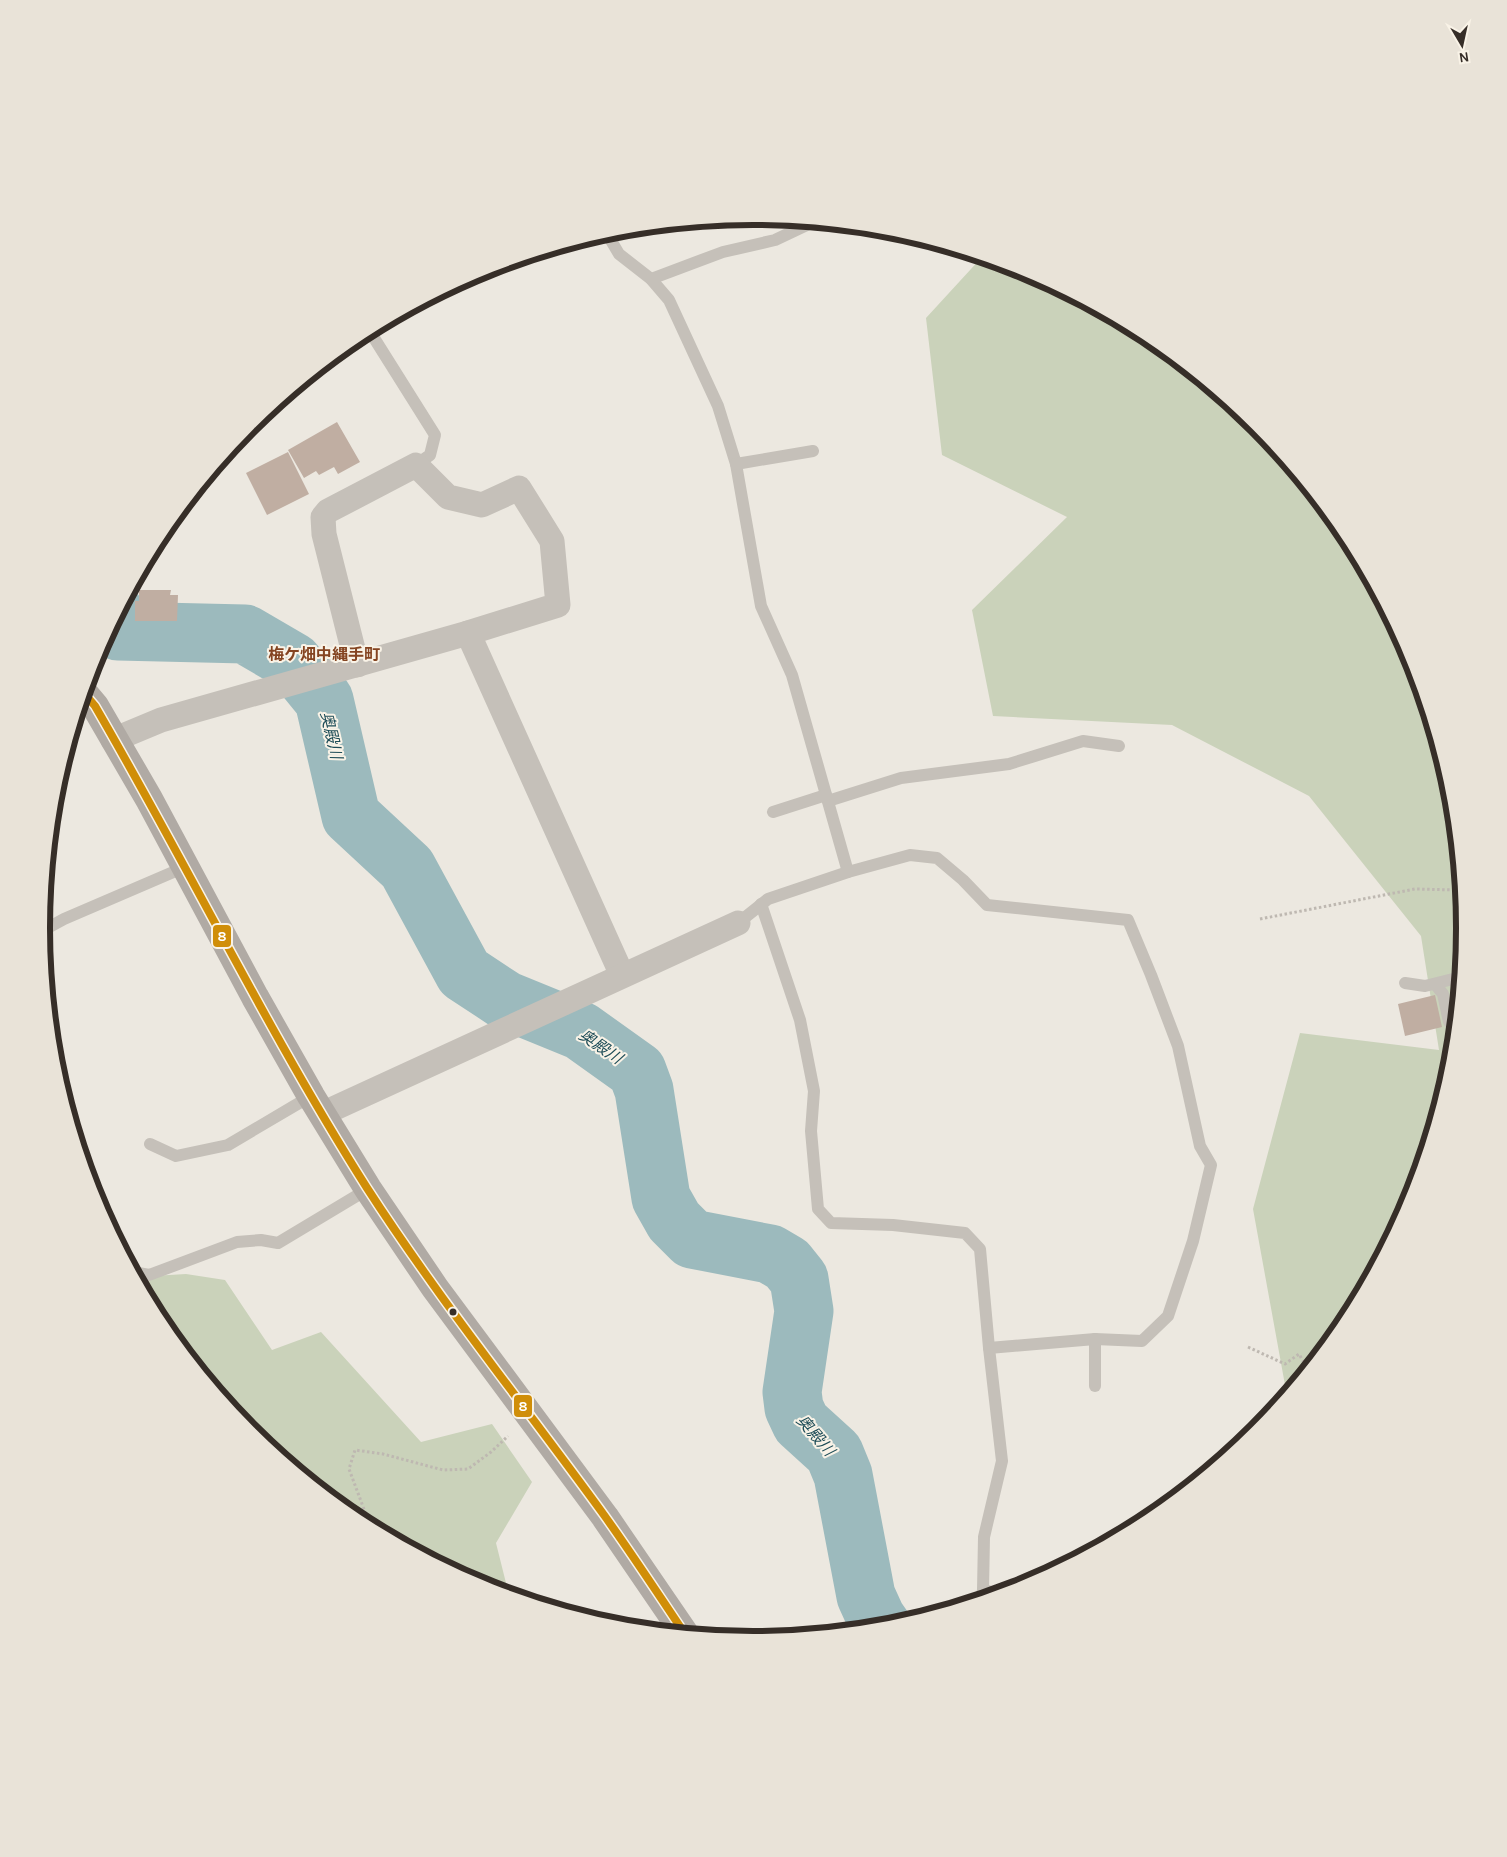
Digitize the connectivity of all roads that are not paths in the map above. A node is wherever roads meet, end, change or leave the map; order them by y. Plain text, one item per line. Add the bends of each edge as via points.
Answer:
1 (802, 227) edge
2 (611, 240) edge
3 (651, 279) junction
4 (374, 337) edge
5 (813, 451) dead end
6 (736, 464) junction
7 (416, 465) junction
8 (468, 633) junction
9 (357, 665) junction
10 (88, 698) edge
11 (114, 740) junction
12 (1119, 746) dead end
13 (827, 798) junction
14 (773, 812) dead end
15 (185, 867) junction
16 (848, 872) junction
17 (761, 904) junction
18 (738, 923) joint
19 (50, 927) edge
20 (622, 976) junction
21 (1453, 979) dead end
22 (1405, 982) dead end
23 (1435, 984) junction
24 (1450, 1022) dead end
25 (316, 1105) junction
26 (150, 1144) dead end
27 (368, 1188) junction
28 (140, 1273) edge
29 (1095, 1339) junction
30 (989, 1348) junction
31 (1095, 1386) dead end
32 (982, 1595) edge
33 (681, 1628) edge

1 - 3 lane via 775,240 723,252
2 - 3 lane via 619,254
3 - 6 lane via 669,300 704,374
4 - 7 lane via 436,436 430,455
5 - 6 lane
6 - 13 lane via 762,606 792,675
7 - 8 street via 448,497 482,505 519,488 552,541 558,605
7 - 9 street via 328,511 323,517 324,534
8 - 9 street
8 - 20 street
9 - 11 street via 161,720
10 - 11 highway
11 - 15 highway
12 - 13 lane via 1083,741 1009,764 901,778
13 - 14 lane
13 - 16 lane
15 - 19 lane
15 - 25 highway
16 - 17 lane
16 - 29 lane via 910,855 937,858 987,904 1128,920 1178,1046 1200,1146 1211,1165 1193,1241 1168,1316 1142,1341
17 - 18 lane
17 - 30 lane via 800,1020 814,1091 811,1131 818,1209 831,1223 893,1225 965,1233 980,1249
18 - 20 street
20 - 25 street via 530,1018
21 - 23 lane
22 - 23 lane via 1425,986
23 - 24 lane via 1443,994
25 - 26 lane via 228,1145 176,1156
25 - 27 highway
27 - 28 lane via 278,1243 261,1240 237,1242 150,1275
27 - 33 highway via 435,1288 605,1517
29 - 30 lane
29 - 31 lane
30 - 32 lane via 1002,1461 984,1537

